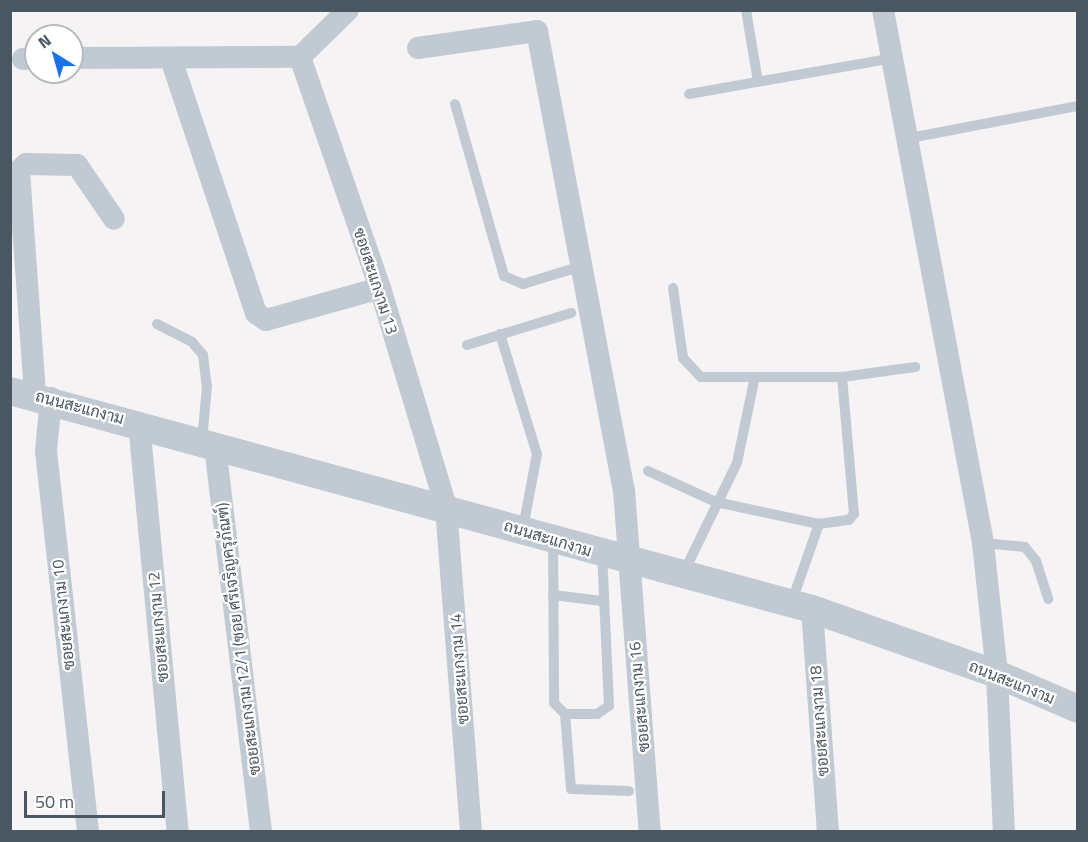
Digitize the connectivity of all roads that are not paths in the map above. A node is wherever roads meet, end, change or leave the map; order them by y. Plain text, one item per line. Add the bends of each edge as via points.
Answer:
1 (348, 10) edge
2 (746, 10) edge
3 (883, 10) edge
4 (418, 48) dead end
5 (300, 57) junction
6 (84, 58) edge
7 (893, 58) junction
8 (171, 59) junction
9 (758, 82) junction
10 (689, 94) dead end
11 (455, 104) dead end
12 (1077, 106) edge
13 (910, 138) junction
14 (114, 219) dead end
15 (582, 266) junction
16 (380, 288) junction
17 (673, 288) dead end
18 (571, 313) dead end
19 (157, 324) dead end
20 (500, 334) junction
21 (467, 345) dead end
22 (915, 367) dead end
23 (842, 377) junction
24 (754, 381) junction
25 (32, 394) edge
26 (139, 423) junction
27 (208, 444) junction
28 (648, 471) dead end
29 (716, 502) junction
30 (446, 507) junction
31 (819, 524) junction
32 (523, 530) junction
33 (553, 539) junction
34 (983, 543) junction
35 (615, 558) junction
36 (682, 577) junction
37 (554, 595) junction
38 (1048, 599) dead end
39 (602, 601) junction
40 (802, 607) junction
41 (997, 674) junction
42 (1077, 709) edge
43 (565, 714) junction
44 (629, 791) dead end
45 (88, 831) edge
46 (178, 831) edge
47 (261, 831) edge
48 (471, 831) edge
49 (650, 831) edge
50 (828, 831) edge
51 (1004, 831) edge

1 - 5 street
2 - 9 lane
3 - 7 street
4 - 15 street, ซอยสะแกงาม 16 via 537,31
5 - 8 street
5 - 16 street, ซอยสะแกงาม 13
6 - 8 street
7 - 9 lane
7 - 13 street
8 - 16 street via 256,313 266,320
9 - 10 lane
11 - 15 lane via 504,276 523,284
12 - 13 lane
13 - 34 street
14 - 25 street, ซอยสะแกงาม 10 via 77,165 26,164 19,171
15 - 35 street, ซอยสะแกงาม 16 via 624,490
16 - 30 street, ซอยสะแกงาม 13
17 - 24 lane via 680,345 691,370 701,377
18 - 20 lane
19 - 27 lane via 192,342 203,355
20 - 21 lane
20 - 32 lane via 537,454
22 - 23 lane
23 - 24 lane
23 - 31 lane via 854,514 837,524
24 - 29 lane via 737,463
25 - 26 street, ถนนสะแกงาม
25 - 45 street, ซอยสะแกงาม 10 via 46,451
26 - 27 street, ถนนสะแกงาม
26 - 46 street, ซอยสะแกงาม 12
27 - 30 street, ถนนสะแกงาม
27 - 47 street, ซอยสะแกงาม 12/1 (ซอย ศรีเจริญครุภัณฑ์)
28 - 29 lane
29 - 31 lane
29 - 36 lane
30 - 32 street, ถนนสะแกงาม
30 - 48 street, ซอยสะแกงาม 14
31 - 40 lane
32 - 33 street, ถนนสะแกงาม
33 - 35 street, ถนนสะแกงาม
33 - 37 lane
34 - 38 lane via 1025,547 1036,561
34 - 41 street
35 - 36 street, ถนนสะแกงาม
35 - 39 lane
35 - 49 street, ซอยสะแกงาม 16
36 - 40 street, ถนนสะแกงาม
37 - 39 lane
37 - 43 lane via 554,703
39 - 43 lane via 609,706 597,714
40 - 41 street, ถนนสะแกงาม
40 - 50 street, ซอยสะแกงาม 18
41 - 42 street, ถนนสะแกงาม
41 - 51 street
43 - 44 lane via 571,789

